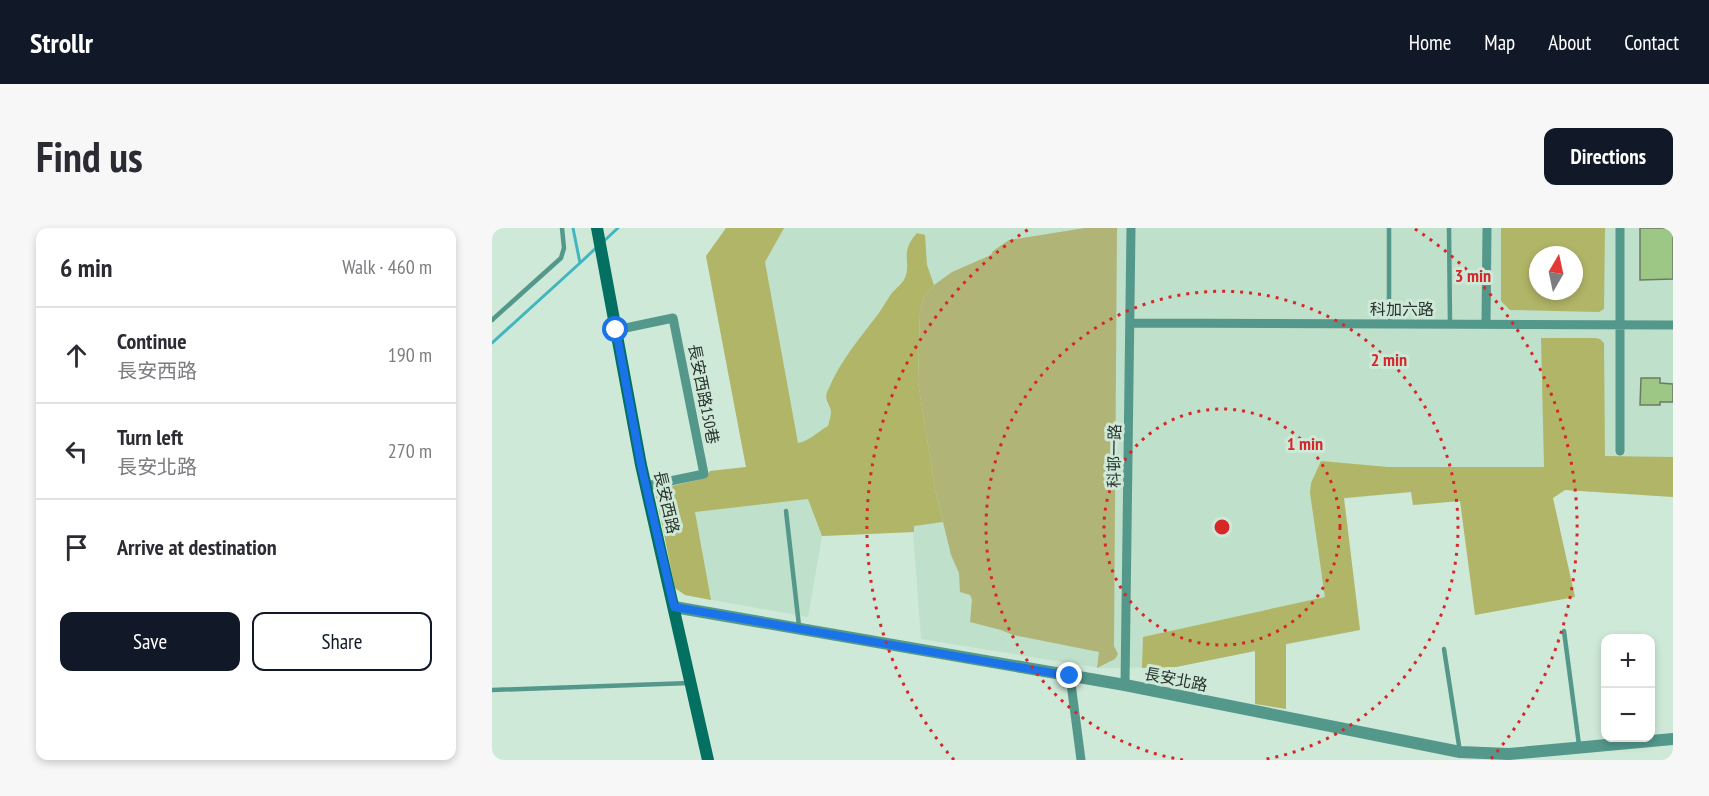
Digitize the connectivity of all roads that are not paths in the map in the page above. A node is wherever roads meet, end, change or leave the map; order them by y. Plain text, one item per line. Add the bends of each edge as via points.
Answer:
1 (562, 228) edge
2 (1131, 228) edge
3 (1389, 228) edge
4 (1487, 228) edge
5 (1620, 228) edge
6 (598, 229) edge
7 (1449, 229) edge
8 (492, 320) edge
9 (1130, 323) junction
10 (1389, 324) junction
11 (1450, 324) junction
12 (1486, 324) junction
13 (1620, 325) junction
14 (1673, 325) edge
15 (616, 330) junction
16 (1620, 451) dead end
17 (646, 486) junction
18 (786, 511) dead end
19 (674, 607) junction
20 (800, 629) junction
21 (1564, 631) dead end
22 (1444, 649) dead end
23 (1070, 676) junction
24 (690, 683) junction
25 (1125, 685) junction
26 (492, 690) edge
27 (1655, 739) edge
28 (1673, 739) edge
29 (1626, 742) edge
30 (1579, 748) junction
31 (1460, 752) junction
32 (1553, 755) edge
33 (708, 760) edge
34 (1081, 760) edge

1 - 8 lane via 561,258
2 - 9 street, 科邨一路
3 - 10 lane
4 - 12 street
5 - 13 street
6 - 15 main road, 長安西路
7 - 11 lane
9 - 10 street, 科加六路
9 - 25 street, 科邨一路
10 - 11 street, 科加六路
11 - 12 street, 科加六路
12 - 13 street, 科加六路
13 - 14 street, 科加六路
13 - 16 street
15 - 17 main road, 長安西路
15 - 17 street, 長安西路150巷 via 673,318 704,474
17 - 19 main road, 長安西路
18 - 20 lane
19 - 20 street, 長安北路
19 - 24 main road, 長安西路
20 - 23 street, 長安北路
21 - 30 lane
22 - 31 lane
23 - 25 street, 長安北路
23 - 34 street
24 - 26 lane
24 - 33 main road, 長安西路
25 - 31 street, 長安北路
27 - 28 street, 長安北路
29 - 30 street, 長安北路
30 - 32 street, 長安北路
31 - 32 street, 長安北路

